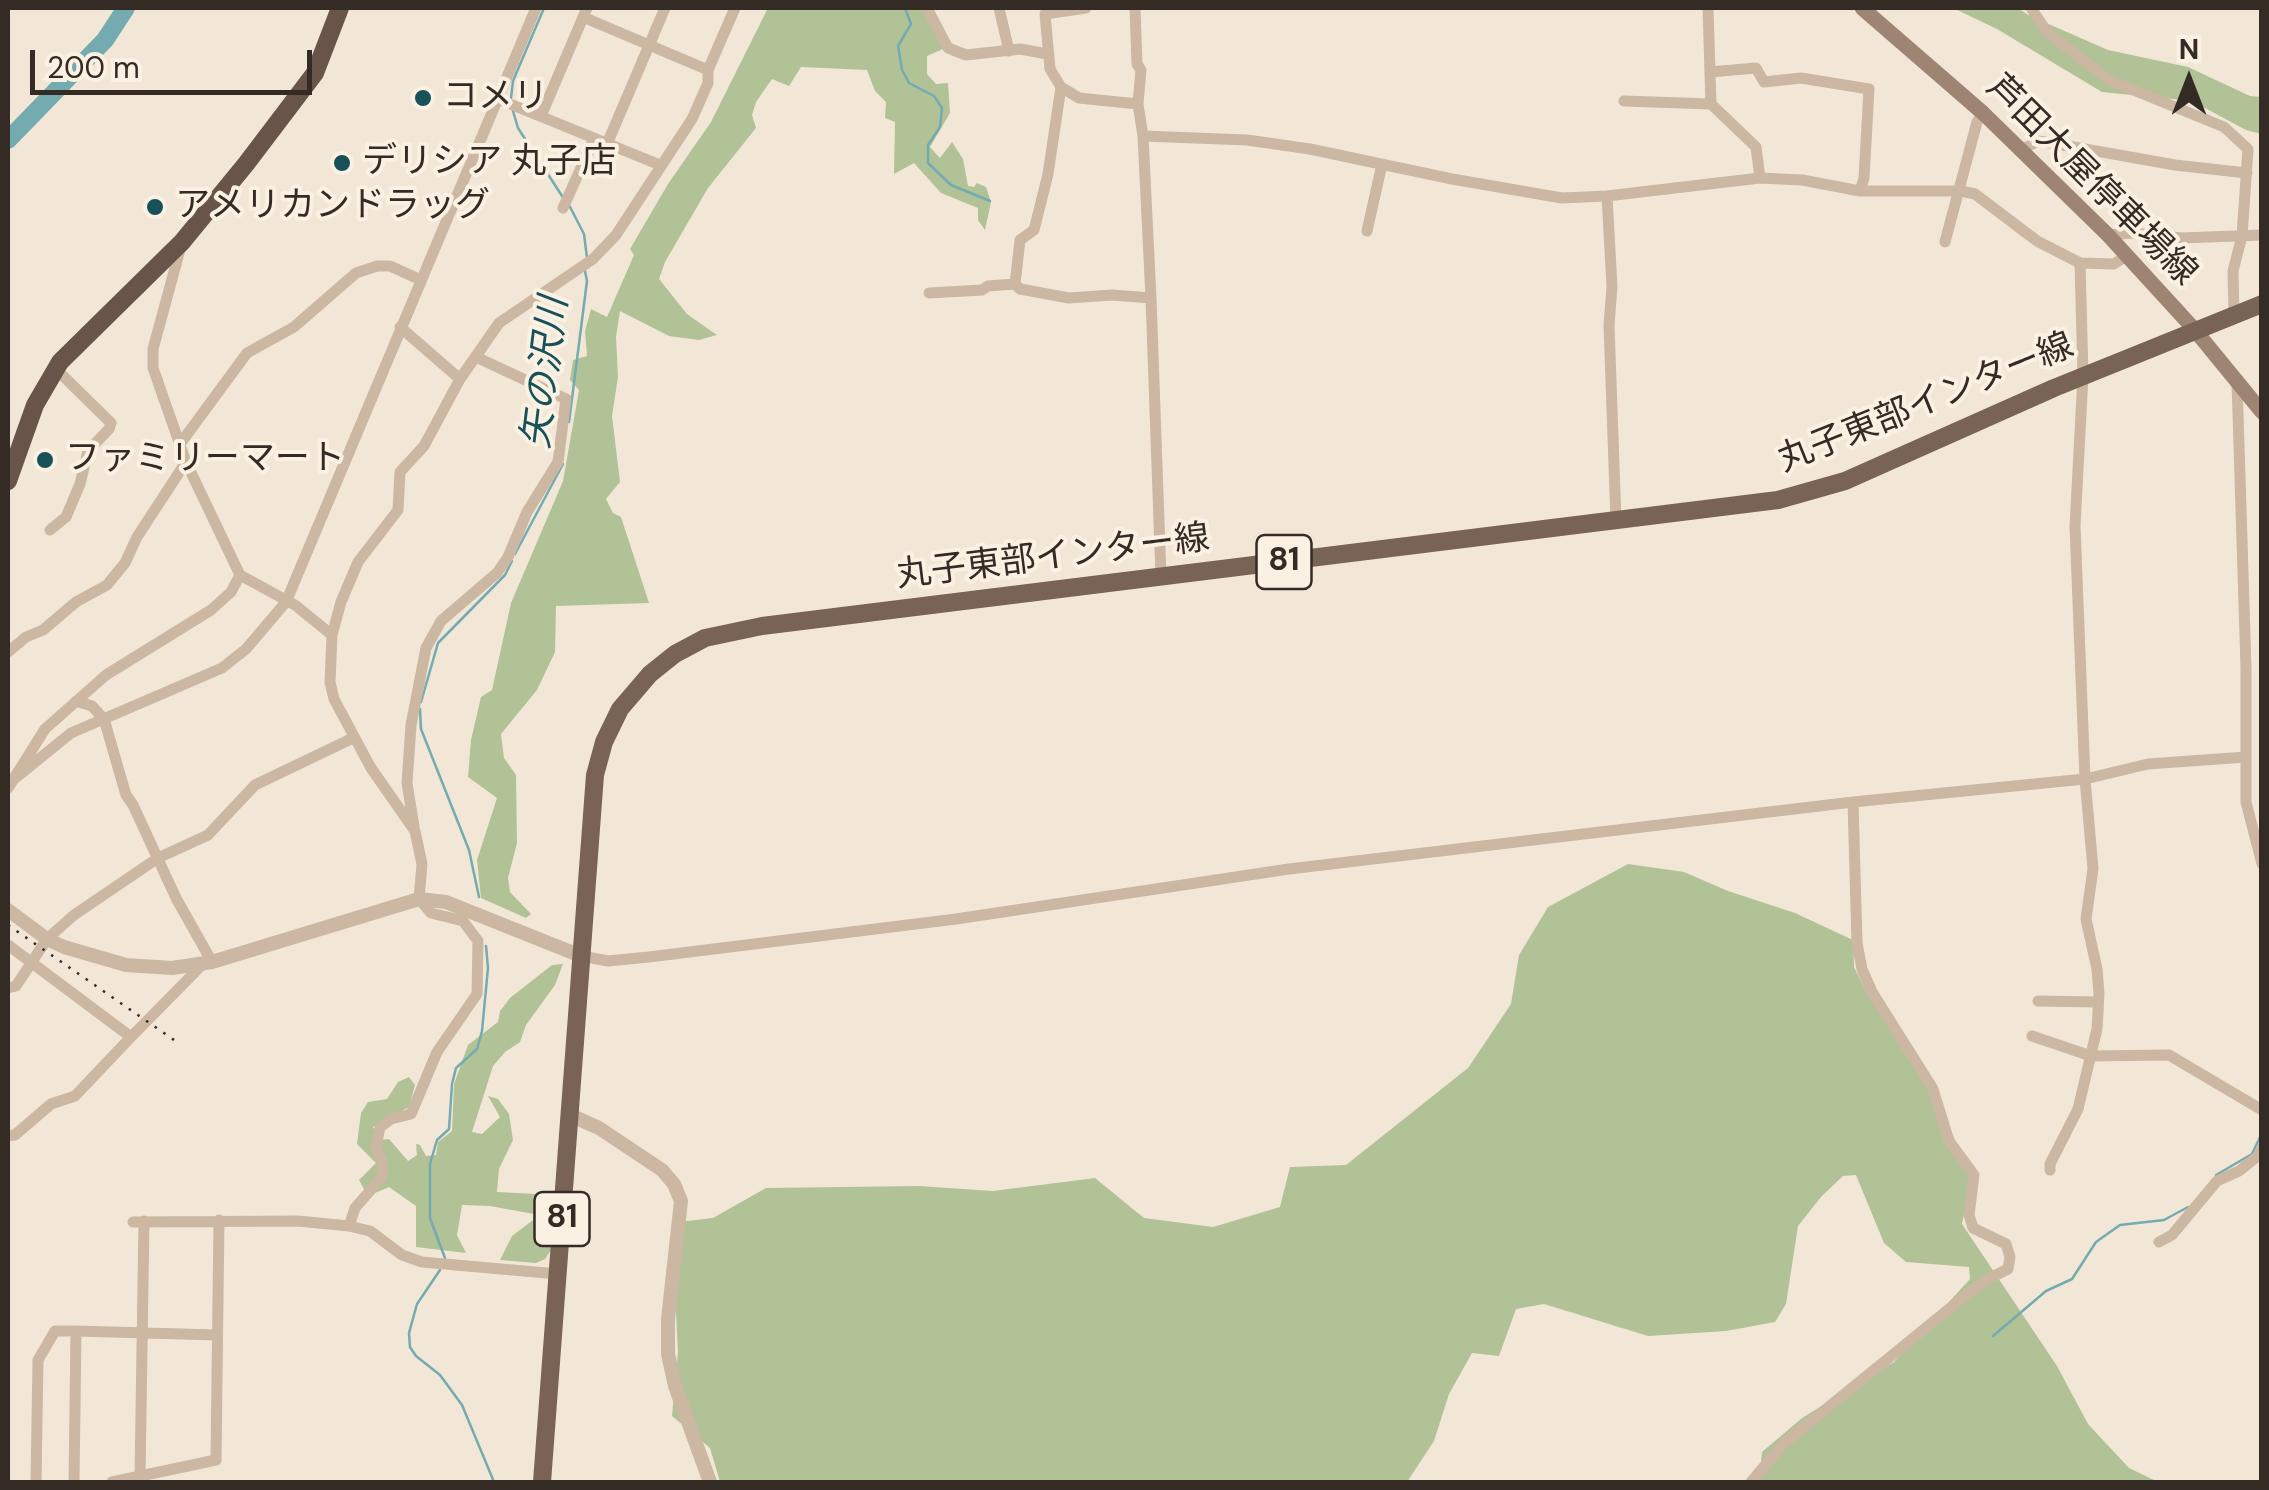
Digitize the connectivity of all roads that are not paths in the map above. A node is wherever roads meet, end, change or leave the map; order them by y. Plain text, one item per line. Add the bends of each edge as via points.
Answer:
1 (340, 8) edge
2 (536, 8) edge
3 (665, 8) edge
4 (735, 8) edge
5 (927, 8) edge
6 (999, 8) edge
7 (1078, 8) edge
8 (1135, 8) edge
9 (1708, 8) edge
10 (1862, 8) edge
11 (2031, 8) edge
12 (585, 12) edge
13 (648, 44) junction
14 (1009, 51) junction
15 (1047, 54) junction
16 (708, 70) junction
17 (1710, 72) junction
18 (1061, 87) junction
19 (1624, 101) dead end
20 (506, 102) junction
21 (1138, 104) junction
22 (1711, 104) junction
23 (1983, 113) junction
24 (541, 116) junction
25 (1143, 136) junction
26 (594, 140) junction
27 (607, 144) junction
28 (2255, 148) edge
29 (2021, 150) junction
30 (1382, 164) junction
31 (660, 166) junction
32 (2247, 173) junction
33 (1760, 178) junction
34 (1962, 191) junction
35 (1860, 192) junction
36 (1607, 196) junction
37 (565, 204) dead end
38 (1366, 231) dead end
39 (2108, 235) junction
40 (2262, 235) edge
41 (2242, 236) junction
42 (182, 242) junction
43 (1945, 242) dead end
44 (2127, 255) junction
45 (2080, 264) junction
46 (420, 280) junction
47 (1015, 284) junction
48 (929, 293) dead end
49 (1151, 298) junction
50 (2262, 304) edge
51 (2234, 314) junction
52 (400, 326) junction
53 (2194, 329) junction
54 (476, 356) junction
55 (56, 369) junction
56 (2084, 376) junction
57 (460, 379) junction
58 (2237, 382) junction
59 (2262, 412) edge
60 (180, 444) junction
61 (186, 462) junction
62 (8, 481) edge
63 (1616, 521) junction
64 (50, 530) dead end
65 (240, 575) junction
66 (1161, 577) junction
67 (286, 602) junction
68 (332, 635) junction
69 (8, 652) edge
70 (76, 701) junction
71 (104, 719) junction
72 (353, 738) junction
73 (2262, 750) edge
74 (2246, 754) junction
75 (2085, 779) junction
76 (10, 784) edge
77 (1852, 802) junction
78 (415, 832) junction
79 (158, 858) junction
80 (2262, 864) edge
81 (419, 899) junction
82 (8, 910) edge
83 (47, 939) junction
84 (8, 945) edge
85 (581, 956) junction
86 (30, 962) junction
87 (207, 964) junction
88 (8, 988) edge
89 (2038, 1001) dead end
90 (2098, 1002) junction
91 (2032, 1036) dead end
92 (132, 1037) junction
93 (2091, 1056) junction
94 (2262, 1110) edge
95 (570, 1115) junction
96 (8, 1136) edge
97 (2260, 1154) edge
98 (2050, 1170) dead end
99 (219, 1220) junction
100 (350, 1226) junction
101 (2160, 1242) dead end
102 (558, 1274) junction
103 (76, 1331) junction
104 (142, 1333) junction
105 (217, 1335) junction
106 (140, 1476) junction
107 (36, 1482) edge
108 (74, 1482) edge
109 (112, 1482) edge
110 (542, 1482) edge
111 (710, 1482) edge
112 (1751, 1482) edge

1 - 42 highway via 315,73
2 - 20 street
3 - 13 street
4 - 16 street
5 - 14 street via 948,48 966,55
6 - 14 street
7 - 15 street via 1044,14
8 - 21 street
9 - 17 street
10 - 23 main road, 芦田大屋停車場線
11 - 28 street via 2047,32 2109,80 2224,127
12 - 13 street
12 - 24 street
13 - 16 street
13 - 27 street
14 - 15 street
15 - 18 street
16 - 31 street via 702,99
17 - 22 street
17 - 35 street via 1756,68 1764,82 1800,78 1869,89
18 - 21 street via 1079,98
18 - 47 street via 1048,174 1034,230 1020,240
19 - 22 street
20 - 24 street
20 - 46 street
21 - 25 street
22 - 33 street via 1756,147
23 - 29 main road, 芦田大屋停車場線
23 - 34 street
24 - 26 street
25 - 30 street via 1246,140
25 - 49 street
26 - 27 street
26 - 37 street
27 - 31 street
28 - 32 street
29 - 32 street via 2051,142
29 - 39 main road, 芦田大屋停車場線
30 - 36 street via 1538,196
30 - 38 street
31 - 54 street via 616,235 499,322
32 - 41 street
33 - 35 street
33 - 36 street
34 - 35 street
34 - 43 street
34 - 45 street
36 - 63 street
39 - 41 street
39 - 44 main road, 芦田大屋停車場線
40 - 41 street
41 - 51 street
42 - 55 highway
42 - 60 street via 153,349 153,368
44 - 45 street via 2114,264
44 - 53 main road, 芦田大屋停車場線
45 - 56 street
46 - 52 street
46 - 60 street via 390,266 356,273 294,327 247,353
47 - 48 street
47 - 49 street via 1069,298
49 - 66 street
50 - 51 main road, 丸子東部インター線 / 81
51 - 53 main road, 丸子東部インター線 / 81
52 - 57 street
52 - 67 street
53 - 56 main road, 丸子東部インター線 / 81
53 - 58 main road, 芦田大屋停車場線
54 - 57 street
54 - 78 street via 566,399 558,462 497,573 441,621 426,648 407,783
55 - 62 highway via 35,405
55 - 64 street via 111,423 88,452 66,517
56 - 63 main road, 丸子東部インター線 / 81 via 1820,489
56 - 75 street via 2075,526
57 - 68 street via 424,446 400,472 398,510 358,562
58 - 59 main road, 芦田大屋停車場線
58 - 74 street
60 - 61 street
61 - 65 street
61 - 69 street via 107,585
63 - 66 main road, 丸子東部インター線 / 81
65 - 67 street
65 - 70 street via 210,610 106,674
66 - 85 main road, 丸子東部インター線 / 81 via 738,630 675,654 628,697 599,754
67 - 68 street
67 - 71 street via 222,668
68 - 72 street via 330,682
70 - 71 street
70 - 76 street via 46,729
71 - 76 street via 71,733
71 - 79 street via 126,795
72 - 78 street
72 - 79 street via 256,785 208,835
73 - 74 street
74 - 75 street via 2148,764
74 - 80 street via 2246,802
75 - 77 street
75 - 90 street via 2093,870 2086,919
77 - 85 street via 1289,869 649,957
77 - 112 street via 1862,969 1934,1089 1949,1141 1974,1175 1973,1228 2006,1244 2010,1257 2008,1270 1965,1296 1783,1444
78 - 81 street via 422,864
79 - 83 street
79 - 87 street
81 - 85 street via 446,902
81 - 87 street
81 - 100 street via 430,913 463,921 478,941 477,994 437,1052 411,1114 380,1127 382,1177
82 - 83 street
83 - 86 street
83 - 87 street via 126,965
84 - 86 street
85 - 95 main road, 丸子東部インター線 / 81
86 - 88 street
86 - 92 street
87 - 92 street
89 - 90 street
90 - 93 street
91 - 93 street
92 - 96 street via 74,1096 51,1104
93 - 94 street via 2168,1055
93 - 98 street via 2078,1110
95 - 102 main road, 丸子東部インター線 / 81
95 - 111 street via 662,1170 681,1201 668,1354
97 - 101 street via 2218,1181
99 - 100 street
99 - 104 street via 139,1221
99 - 105 street
100 - 102 street via 422,1262
102 - 110 main road, 丸子東部インター線 / 81
103 - 104 street
103 - 107 street via 56,1331 38,1360
103 - 108 street
104 - 105 street
104 - 106 street
105 - 106 street via 216,1460
106 - 109 street

